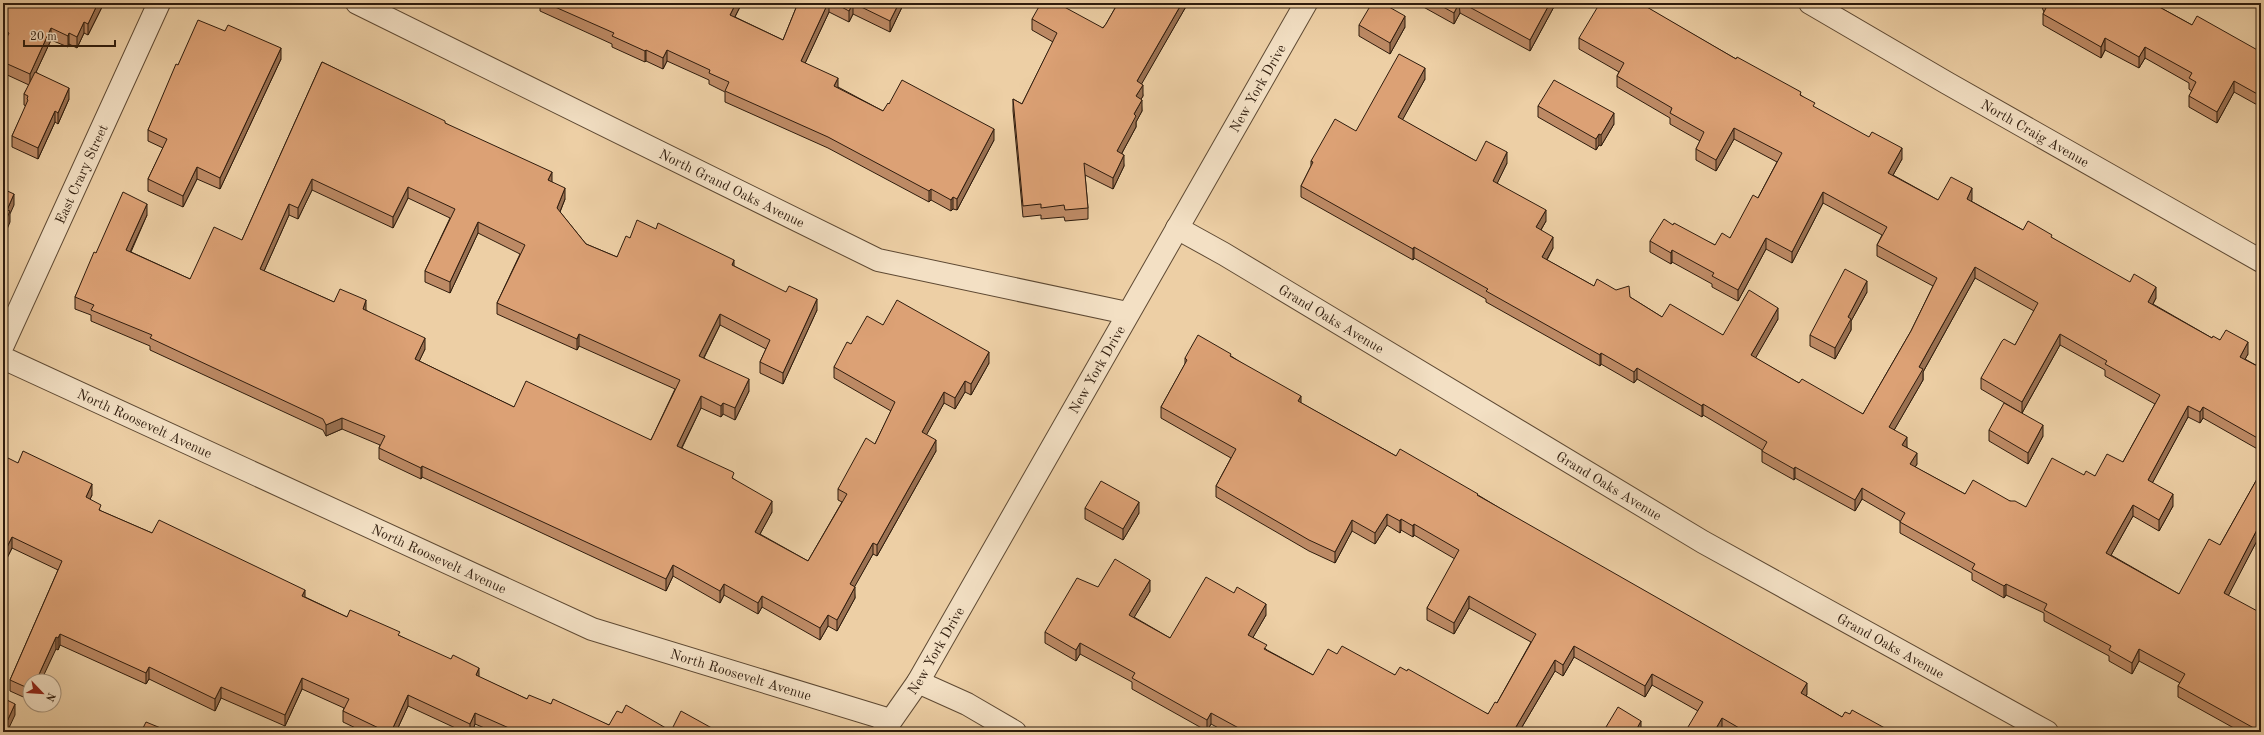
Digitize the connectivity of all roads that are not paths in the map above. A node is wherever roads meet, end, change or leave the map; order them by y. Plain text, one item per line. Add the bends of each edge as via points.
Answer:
1 (160, 3) edge
2 (357, 3) edge
3 (1306, 3) edge
4 (1810, 3) edge
5 (1177, 228) junction
6 (2261, 260) edge
7 (1127, 313) junction
8 (3, 345) edge
9 (3, 358) edge
10 (918, 682) junction
11 (887, 726) edge
12 (1015, 732) edge
13 (2047, 732) edge

1 - 8 street, East Crary Street
2 - 7 street, North Grand Oaks Avenue via 878,260
3 - 5 street, New York Drive
4 - 6 street, North Craig Avenue via 1946,83
5 - 7 street, New York Drive
5 - 13 street, Grand Oaks Avenue via 1703,542
7 - 10 street, New York Drive
9 - 11 street, North Roosevelt Avenue via 592,629
10 - 11 street, New York Drive
10 - 12 street via 967,704

